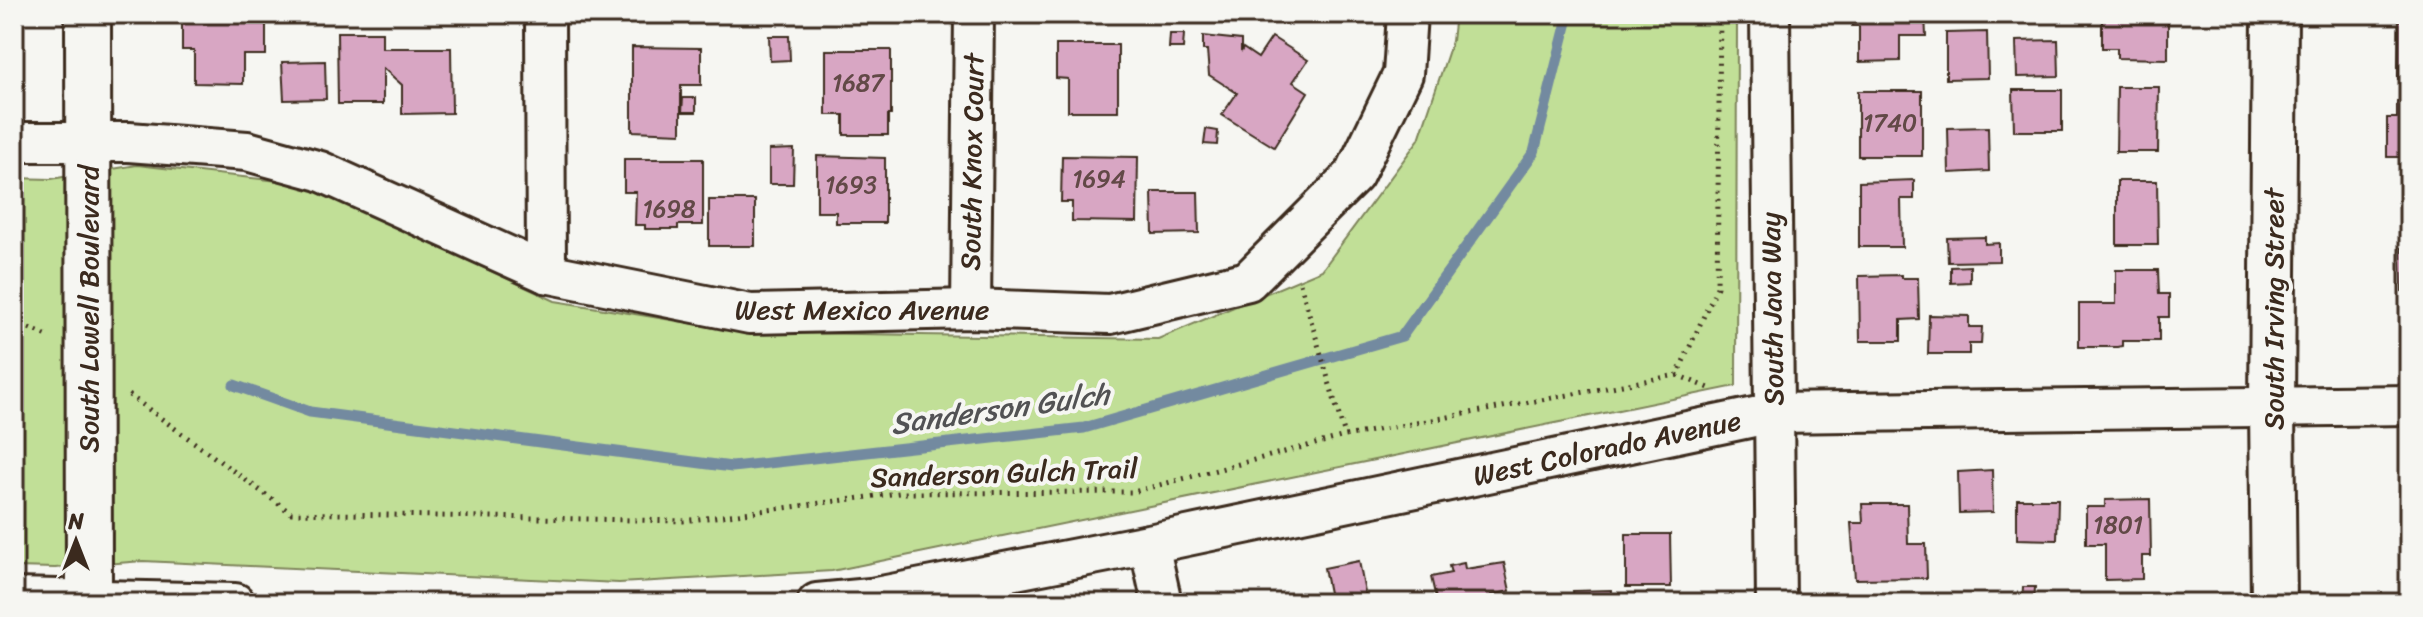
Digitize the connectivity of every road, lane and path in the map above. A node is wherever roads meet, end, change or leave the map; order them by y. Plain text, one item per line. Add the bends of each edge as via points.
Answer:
1 (88, 14) edge
2 (545, 14) edge
3 (974, 14) edge
4 (1407, 14) edge
5 (1720, 14) edge
6 (1770, 14) edge
7 (2275, 14) edge
8 (14, 142) edge
9 (88, 143) junction
10 (546, 273) junction
11 (971, 309) junction
12 (1309, 317) dead end
13 (14, 329) edge
14 (88, 365) junction
15 (2409, 405) edge
16 (2272, 407) junction
17 (1773, 413) junction
18 (1345, 436) junction
19 (1149, 544) junction
20 (14, 598) edge
21 (89, 601) edge
22 (235, 603) edge
23 (817, 603) edge
24 (1162, 603) edge
25 (1776, 603) edge
26 (2274, 603) edge

1 - 9 street, South Lowell Boulevard
2 - 10 street
3 - 11 street, South Knox Court
4 - 11 street, West Mexico Avenue via 1403,74 1354,175 1248,281 1110,314
5 - 18 path, Sanderson Gulch Trail via 1717,287 1677,375
6 - 17 street, South Java Way
7 - 16 street, South Irving Street
8 - 9 street, West Mexico Avenue
9 - 10 street, West Mexico Avenue via 247,151 306,167
9 - 14 street, South Lowell Boulevard
10 - 11 street, West Mexico Avenue via 750,314
12 - 18 path
13 - 14 path, Sanderson Gulch Trail via 24,326 45,333
14 - 18 path, Sanderson Gulch Trail via 291,513 683,521 899,493 1133,492
14 - 21 street, South Lowell Boulevard
15 - 16 street, West Colorado Avenue
16 - 17 street, West Colorado Avenue
16 - 26 street, South Irving Street
17 - 19 street, West Colorado Avenue
17 - 25 street, South Java Way
19 - 23 street, West Colorado Avenue via 871,598
19 - 24 street
20 - 21 street
21 - 22 street

